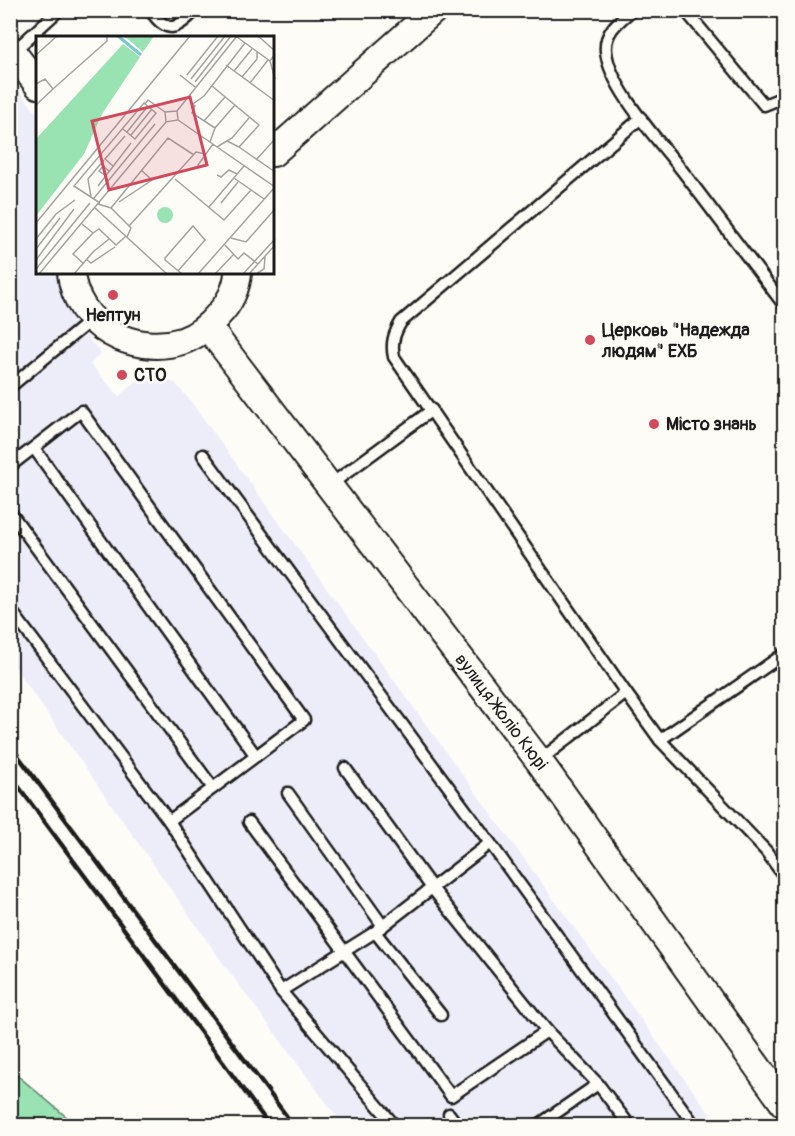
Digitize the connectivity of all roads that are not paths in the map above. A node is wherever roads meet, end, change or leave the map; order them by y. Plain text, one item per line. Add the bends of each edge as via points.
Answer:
1 (58, 10) edge
2 (150, 10) edge
3 (196, 10) edge
4 (434, 10) edge
5 (632, 10) edge
6 (686, 10) edge
7 (12, 51) edge
8 (36, 82) edge
9 (784, 97) edge
10 (641, 118) junction
11 (274, 152) edge
12 (71, 274) edge
13 (238, 274) edge
14 (784, 305) edge
15 (91, 320) junction
16 (208, 327) junction
17 (10, 387) edge
18 (432, 410) junction
19 (34, 448) junction
20 (203, 456) dead end
21 (10, 466) edge
22 (329, 485) junction
23 (10, 512) edge
24 (10, 609) edge
25 (784, 654) edge
26 (626, 693) junction
27 (660, 740) junction
28 (256, 756) junction
29 (538, 761) junction
30 (345, 768) dead end
31 (213, 788) junction
32 (288, 793) dead end
33 (169, 821) junction
34 (249, 822) dead end
35 (490, 843) junction
36 (784, 876) edge
37 (432, 888) junction
38 (379, 929) junction
39 (343, 951) junction
40 (281, 991) junction
41 (441, 1015) dead end
42 (547, 1031) junction
43 (598, 1084) junction
44 (784, 1104) edge
45 (449, 1114) dead end
46 (395, 1125) edge
47 (458, 1125) edge
48 (537, 1125) edge
49 (630, 1125) edge
50 (695, 1125) edge

1 - 7 lane
2 - 3 lane via 162,25 171,28
4 - 11 street
5 - 10 lane via 610,31 605,48 611,72
6 - 9 lane via 764,105
7 - 8 street
10 - 14 lane
10 - 18 lane via 401,322 394,334 394,357
12 - 15 street
13 - 16 street via 226,306
15 - 16 street via 127,341 155,346 183,341
15 - 17 lane
16 - 22 street, вулиця Жоліо Кюрі
18 - 22 lane
18 - 26 lane
19 - 21 lane
19 - 28 lane
19 - 28 lane via 81,411 304,720
20 - 35 lane
22 - 29 street, вулиця Жоліо Кюрі
23 - 31 lane
24 - 33 lane
25 - 27 lane
26 - 27 lane
26 - 29 lane
27 - 36 lane via 766,851
28 - 31 lane
29 - 44 street, вулиця Жоліо Кюрі
30 - 37 lane
31 - 33 lane
32 - 38 lane
33 - 40 lane
34 - 39 lane
35 - 37 lane
35 - 50 lane
37 - 38 lane
37 - 42 lane
38 - 39 lane
38 - 41 lane
39 - 40 lane
39 - 42 lane via 451,1096
40 - 46 lane
42 - 43 lane
43 - 48 lane
43 - 49 lane
45 - 47 lane

